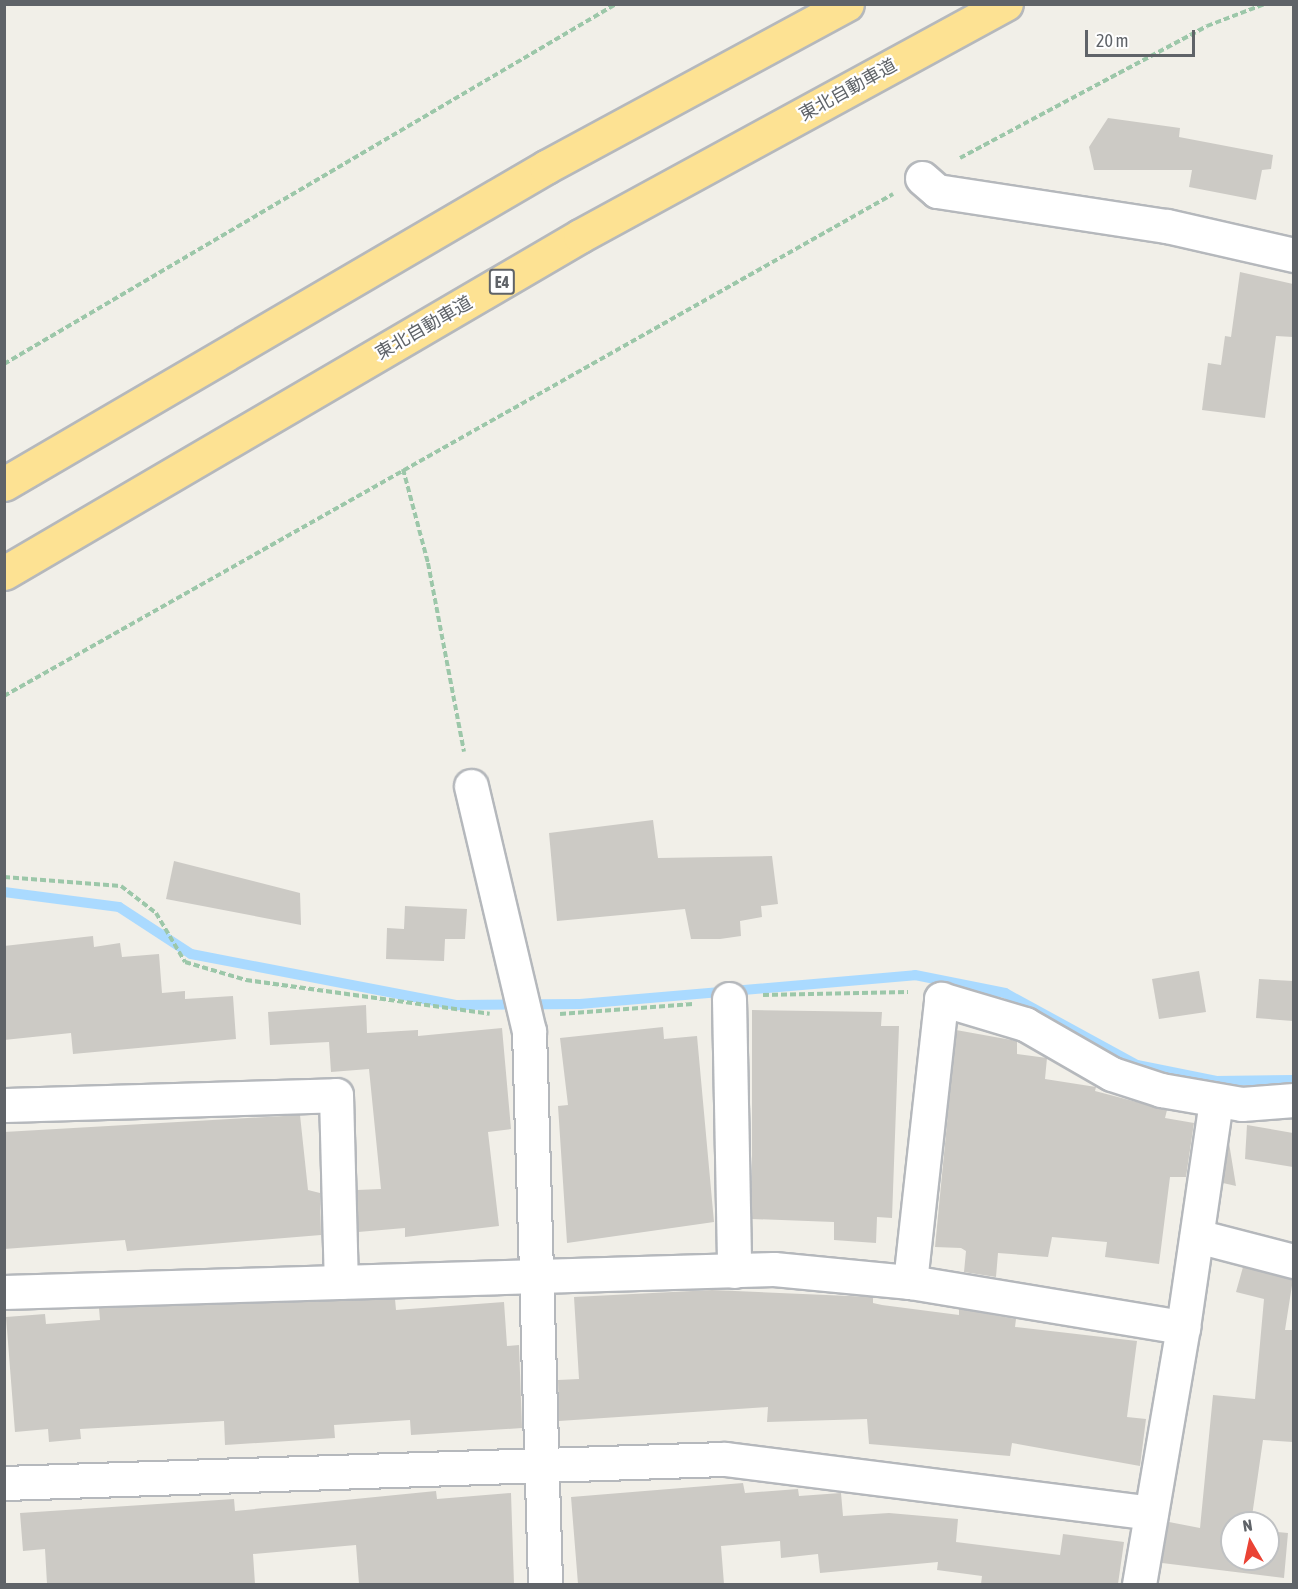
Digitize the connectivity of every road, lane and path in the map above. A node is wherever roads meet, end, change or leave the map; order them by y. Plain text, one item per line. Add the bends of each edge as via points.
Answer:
1 (616, 4) edge
2 (846, 4) edge
3 (1006, 4) edge
4 (1265, 4) edge
5 (922, 178) junction
6 (1293, 255) edge
7 (4, 364) edge
8 (403, 469) junction
9 (4, 484) edge
10 (4, 573) edge
11 (4, 696) edge
12 (471, 786) joint
13 (4, 877) edge
14 (729, 999) junction
15 (941, 999) junction
16 (525, 1004) junction
17 (1293, 1100) edge
18 (1216, 1102) junction
19 (4, 1105) edge
20 (1197, 1236) junction
21 (1293, 1261) edge
22 (734, 1271) junction
23 (533, 1277) junction
24 (340, 1282) junction
25 (910, 1282) junction
26 (4, 1292) edge
27 (1183, 1327) junction
28 (541, 1465) junction
29 (4, 1483) edge
30 (1151, 1513) junction
31 (545, 1584) edge
32 (1139, 1584) edge

1 - 7 path
2 - 9 highway via 546,167
3 - 10 highway, 東北自動車道 / E4 via 580,236
4 - 5 path via 1206,26
5 - 6 street via 937,192 1167,226
5 - 8 path
8 - 11 path
8 - 12 path via 428,563
12 - 16 street via 508,959
13 - 16 path via 120,886 156,913 185,962 246,980 383,1004
14 - 15 path via 918,992
14 - 16 path via 645,1011
14 - 22 street
15 - 18 street via 1025,1024 1112,1074
15 - 25 street
16 - 23 street
17 - 18 street
18 - 20 street
19 - 24 street via 336,1095
20 - 21 street
20 - 27 street
22 - 23 street
22 - 25 street
23 - 24 street
23 - 28 street
24 - 26 street
25 - 27 street
27 - 30 street
28 - 29 street
28 - 30 street via 725,1460
28 - 31 street
30 - 32 street

